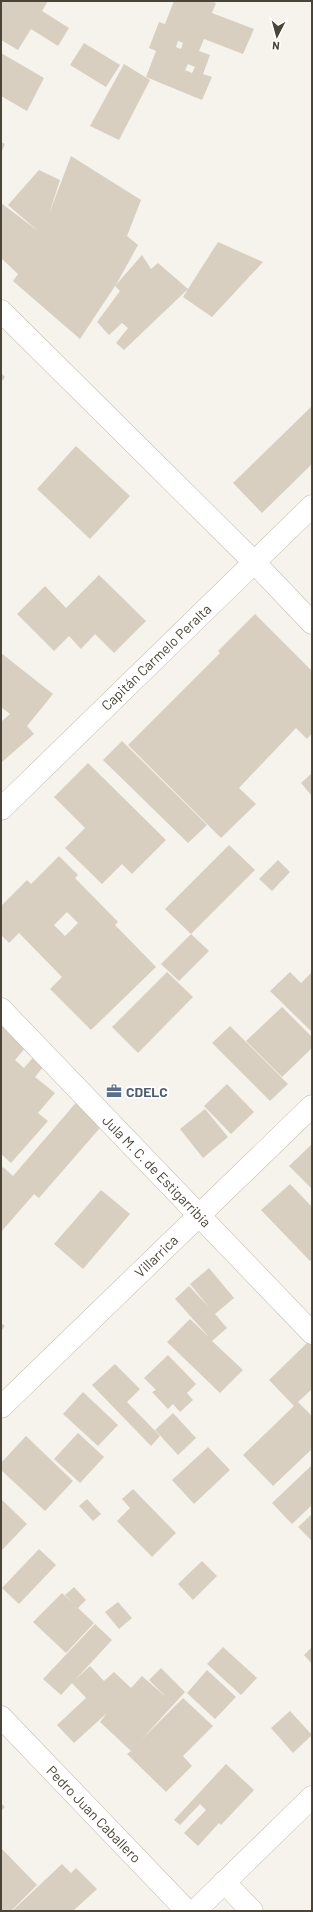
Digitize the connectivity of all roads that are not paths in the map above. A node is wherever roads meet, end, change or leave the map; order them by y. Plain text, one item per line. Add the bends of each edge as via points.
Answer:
1 (1, 311) edge
2 (312, 506) edge
3 (254, 562) junction
4 (312, 623) edge
5 (1, 809) edge
6 (1, 1009) edge
7 (312, 1106) edge
8 (199, 1215) junction
9 (312, 1333) edge
10 (1, 1407) edge
11 (1, 1716) edge
12 (312, 1798) edge
13 (224, 1882) junction
14 (187, 1911) edge
15 (195, 1911) edge
16 (252, 1911) edge

1 - 3 street
2 - 3 street, Capitán Carmelo Peralta
3 - 4 street
3 - 5 street, Capitán Carmelo Peralta
6 - 8 street, Jula M. C. de Estigarribia
7 - 8 street, Villarrica
8 - 9 street, Jula M. C. de Estigarribia
8 - 10 street, Villarrica
11 - 14 street, Pedro Juan Caballero
12 - 13 street
13 - 15 street
13 - 16 street

